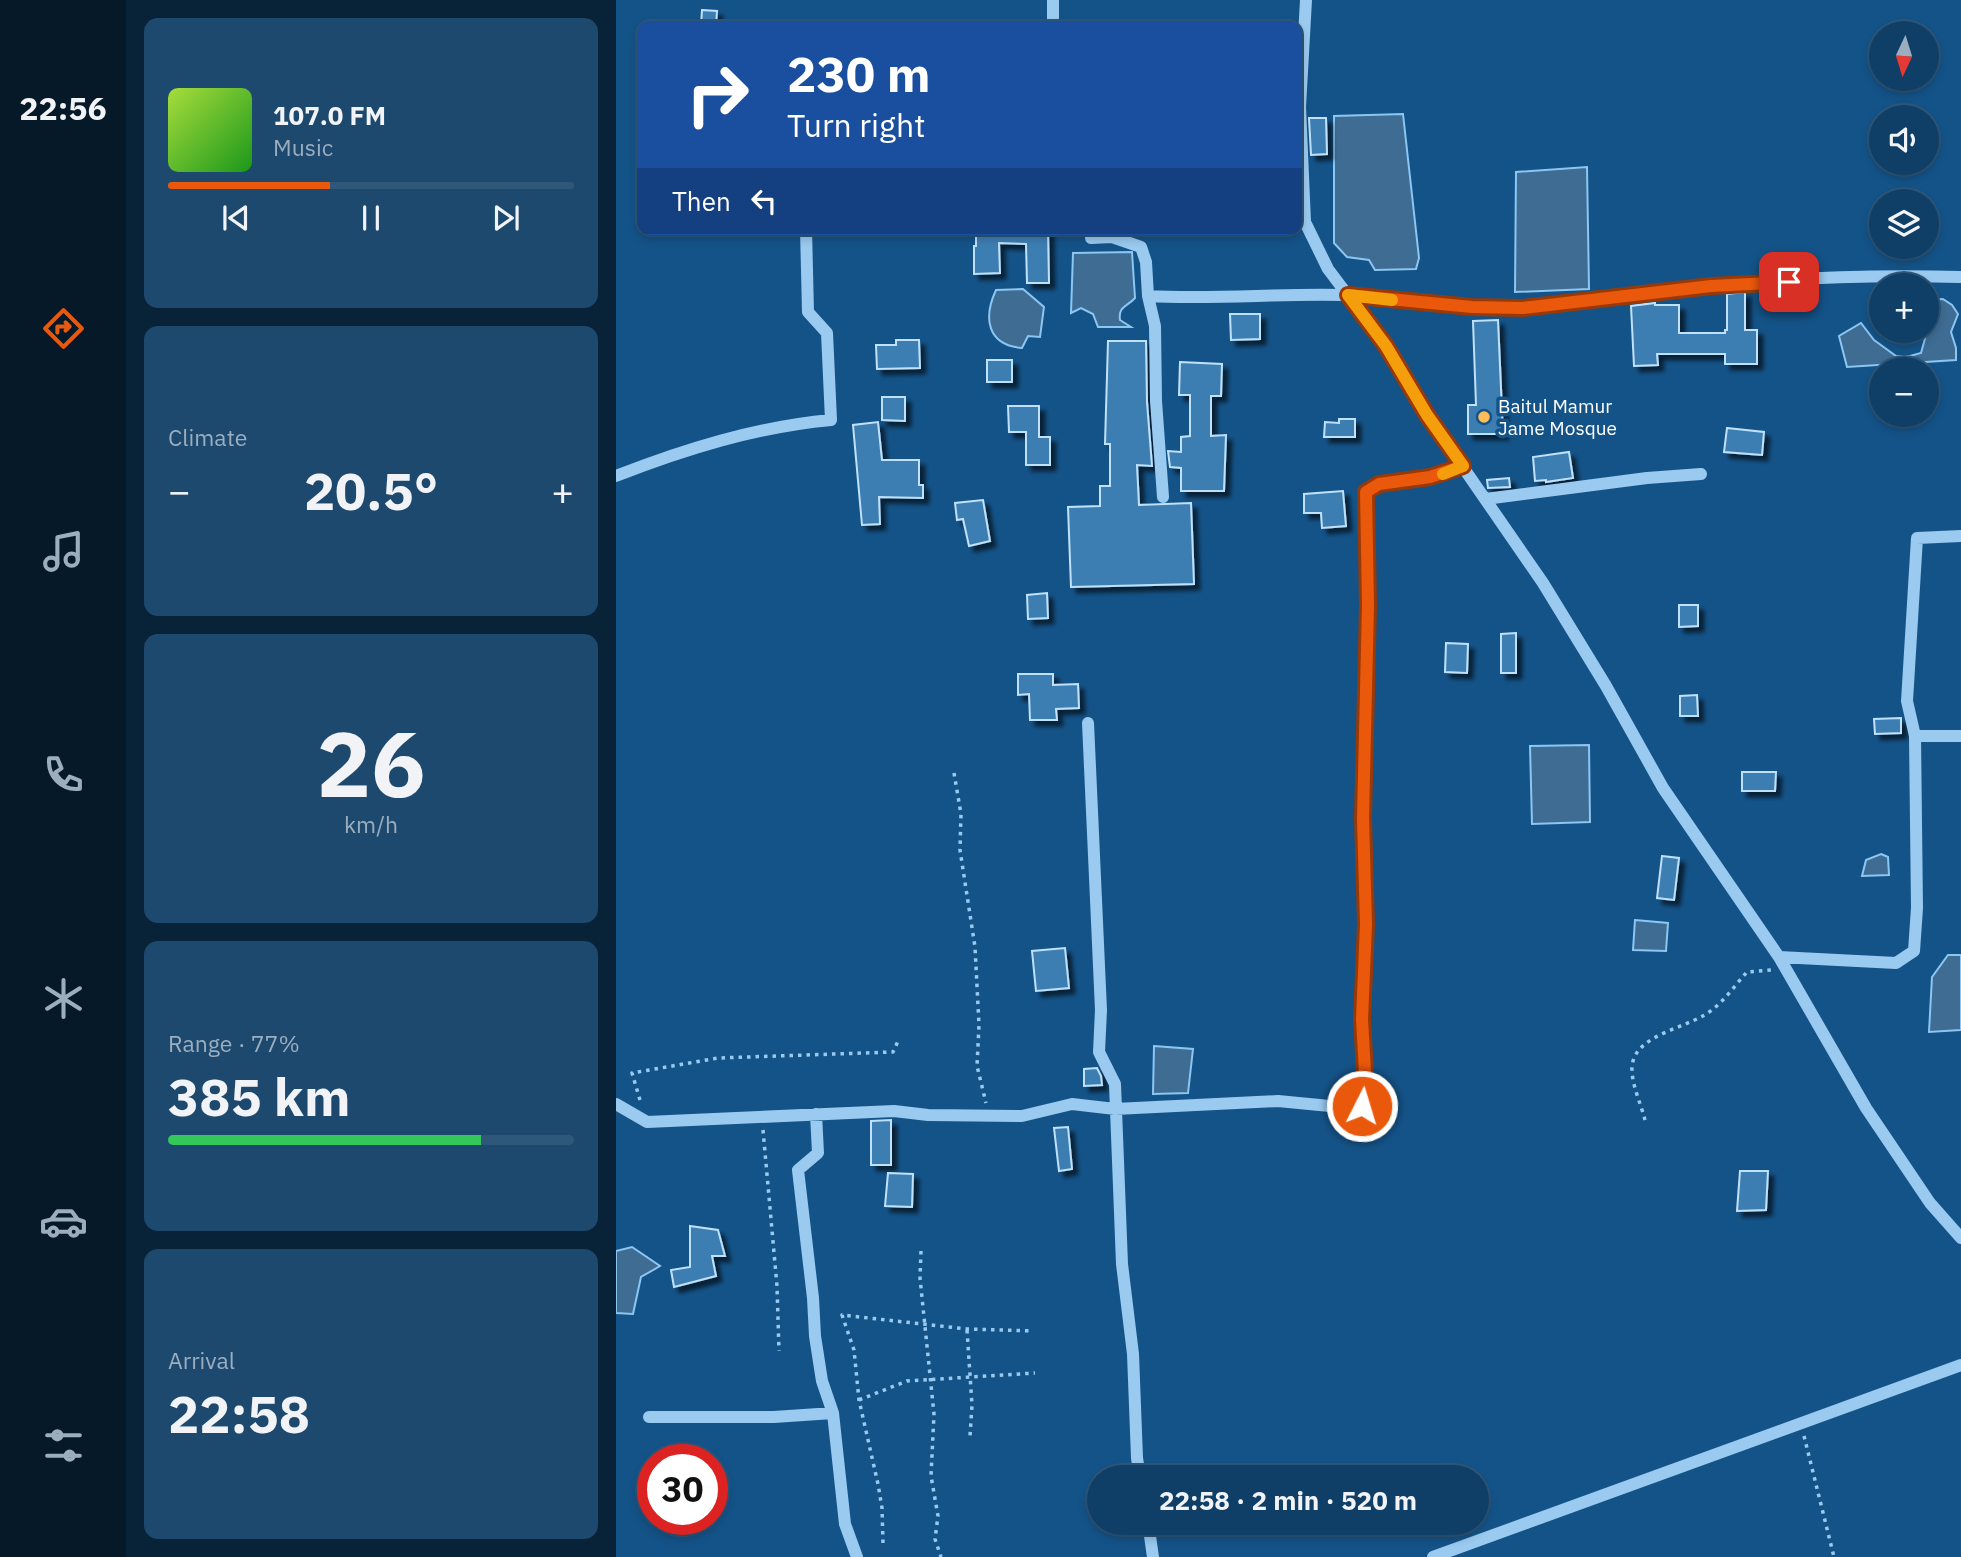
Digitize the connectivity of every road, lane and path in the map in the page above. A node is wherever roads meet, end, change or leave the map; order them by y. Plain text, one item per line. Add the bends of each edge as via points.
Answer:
1 (1053, 0) edge
2 (1306, 0) edge
3 (1053, 21) edge
4 (1302, 71) edge
5 (1302, 153) edge
6 (806, 235) edge
7 (1091, 237) dead end
8 (1961, 276) edge
9 (1348, 295) junction
10 (1148, 296) junction
11 (1463, 466) junction
12 (1701, 474) dead end
13 (616, 476) edge
14 (1163, 497) dead end
15 (1485, 499) junction
16 (1961, 536) edge
17 (1088, 723) dead end
18 (1915, 736) junction
19 (1961, 736) edge
20 (954, 773) dead end
21 (1782, 963) junction
22 (899, 1039) dead end
23 (616, 1104) edge
24 (1115, 1109) junction
25 (816, 1114) junction
26 (986, 1115) junction
27 (763, 1116) junction
28 (1645, 1120) dead end
29 (646, 1122) junction
30 (1961, 1238) edge
31 (921, 1251) dead end
32 (967, 1329) junction
33 (1033, 1331) dead end
34 (779, 1351) dead end
35 (1961, 1365) edge
36 (1035, 1373) dead end
37 (859, 1400) junction
38 (833, 1413) junction
39 (649, 1417) dead end
40 (1801, 1424) junction
41 (970, 1436) dead end
42 (1138, 1465) edge
43 (1149, 1535) edge
44 (883, 1543) dead end
45 (857, 1557) edge
46 (941, 1557) edge
47 (1153, 1557) edge
48 (1433, 1557) edge
49 (1834, 1557) edge

1 - 3 street
2 - 4 street
5 - 9 street via 1305,222 1328,269
6 - 13 street via 808,312 827,333 831,420 720,440
7 - 10 street via 1112,237 1141,247
8 - 9 street via 1892,275 1711,286 1523,308
9 - 10 street
9 - 11 street
10 - 14 street via 1155,326
11 - 15 street
11 - 24 street via 1430,477 1379,484 1366,492 1362,1019 1366,1090 1362,1106 1278,1101
12 - 15 street
15 - 21 street via 1544,583 1663,788
16 - 18 street via 1917,538 1907,701
17 - 24 street via 1099,1052 1115,1084
18 - 19 street
18 - 21 street via 1914,951 1896,963
20 - 26 path via 975,947 977,1066
21 - 28 path via 1746,972 1714,1009 1641,1046 1632,1066
21 - 30 street via 1866,1108 1930,1203
22 - 29 path via 893,1052 718,1058 632,1073
23 - 29 street
24 - 26 street via 1072,1104 1022,1116
24 - 42 street
25 - 26 street
25 - 27 street
25 - 38 street via 818,1153 799,1170 814,1336
27 - 29 street
27 - 34 path
31 - 46 path via 934,1413 935,1539
32 - 33 path
32 - 37 path via 842,1315 854,1350
32 - 41 path
35 - 40 street
36 - 37 path via 907,1381
37 - 44 path via 878,1483
38 - 39 street via 774,1418
38 - 45 street via 845,1524
40 - 48 street
40 - 49 path
43 - 47 street

